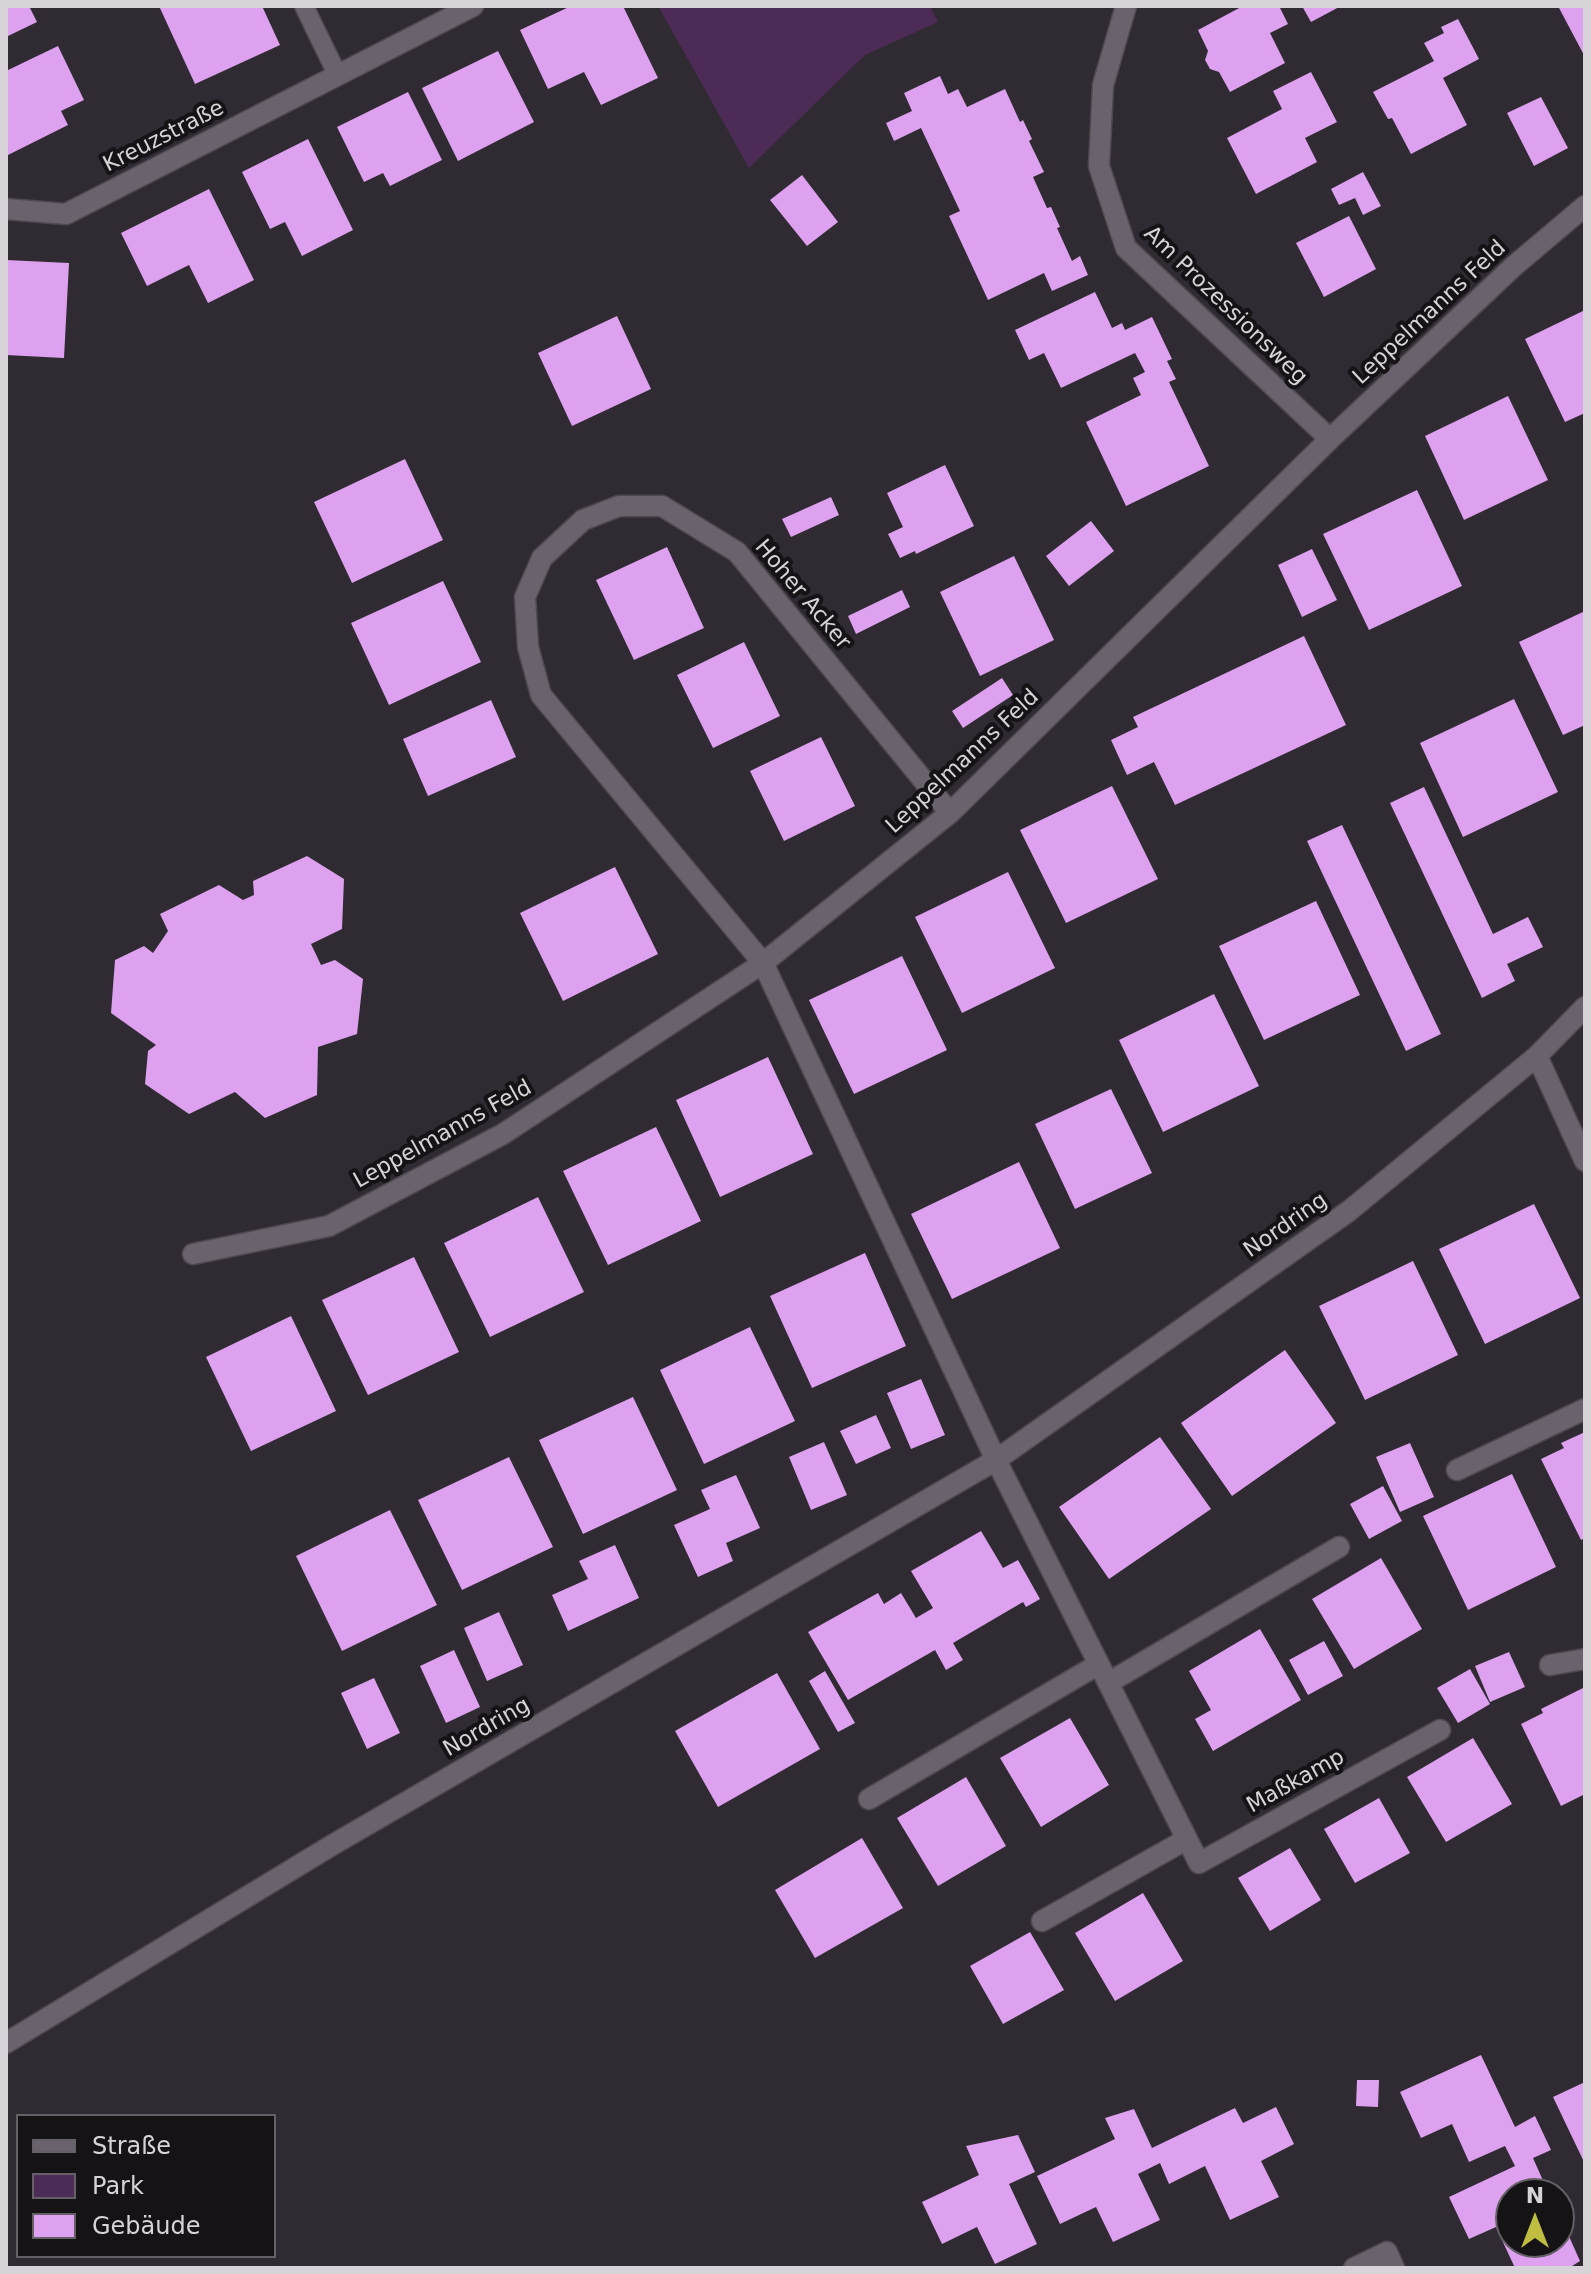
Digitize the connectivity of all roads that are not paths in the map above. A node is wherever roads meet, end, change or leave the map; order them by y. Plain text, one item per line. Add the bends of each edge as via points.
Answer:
1 (304, 6) edge
2 (473, 6) edge
3 (1126, 6) edge
4 (338, 76) junction
5 (1585, 206) edge
6 (6, 209) edge
7 (1330, 439) junction
8 (950, 813) junction
9 (763, 963) junction
10 (1585, 1007) edge
11 (1537, 1056) junction
12 (1585, 1161) edge
13 (193, 1254) dead end
14 (1585, 1409) edge
15 (996, 1460) junction
16 (1457, 1470) dead end
17 (1339, 1547) dead end
18 (1585, 1659) edge
19 (1099, 1664) junction
20 (1550, 1665) dead end
21 (1108, 1683) junction
22 (1440, 1730) dead end
23 (869, 1799) dead end
24 (1187, 1839) junction
25 (1042, 1921) dead end
26 (6, 2043) edge
27 (1354, 2268) edge
28 (1394, 2268) edge

1 - 4 lane
2 - 4 street, Kreuzstraße
3 - 7 street, Am Prozessionsweg via 1103,85 1099,166 1126,248
4 - 6 street, Kreuzstraße via 66,214
5 - 7 street, Leppelmanns Feld
7 - 8 street, Leppelmanns Feld
8 - 9 street, Leppelmanns Feld
8 - 9 street, Hoher Acker via 737,552 662,506 619,506 583,520 542,558 525,597 528,647 541,695
9 - 13 street, Leppelmanns Feld via 503,1134 329,1226
9 - 15 street
10 - 11 street, Nordring
11 - 12 street
11 - 15 street, Nordring via 1349,1211
14 - 16 street
15 - 19 street, Maßkamp
15 - 26 street, Nordring via 334,1844
17 - 21 street
18 - 20 street
19 - 21 street, Maßkamp
19 - 23 street
21 - 24 street, Maßkamp
22 - 24 street, Maßkamp via 1199,1863
24 - 25 street
27 - 28 street via 1387,2252

